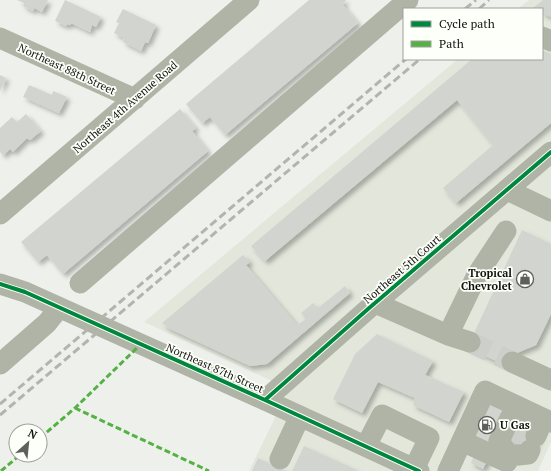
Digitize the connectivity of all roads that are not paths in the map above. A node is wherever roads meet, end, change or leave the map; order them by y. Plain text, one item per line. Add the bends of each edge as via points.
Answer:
1 (249, 0) edge
2 (408, 0) edge
3 (0, 38) edge
4 (135, 99) junction
5 (551, 152) edge
6 (507, 190) junction
7 (551, 211) edge
8 (0, 214) edge
9 (506, 231) dead end
10 (0, 276) edge
11 (80, 283) dead end
12 (0, 284) edge
13 (25, 292) junction
14 (375, 303) junction
15 (59, 308) junction
16 (448, 335) junction
17 (470, 342) tunnel mouth
18 (512, 362) tunnel mouth
19 (0, 364) edge
20 (551, 380) edge
21 (265, 400) junction
22 (300, 416) junction
23 (523, 440) edge
24 (462, 441) junction
25 (366, 446) junction
26 (280, 459) dead end
27 (415, 470) edge
28 (448, 471) edge

1 - 4 street, Northeast 4th Avenue Road
2 - 11 street
3 - 4 street, Northeast 88th Street
4 - 8 street, Northeast 4th Avenue Road
5 - 6 street, Northeast 5th Court
6 - 7 street
6 - 14 street, Northeast 5th Court
9 - 16 street via 477,275
10 - 13 street, Northeast 87th Street
12 - 13 street, Northeast 87th Street
13 - 15 street, Northeast 87th Street
14 - 16 street
14 - 21 street, Northeast 5th Court
15 - 19 street via 47,323
15 - 21 street, Northeast 87th Street
16 - 17 street
18 - 20 street
21 - 22 street, Northeast 87th Street
22 - 25 street, Northeast 87th Street
22 - 26 street
23 - 24 street
23 - 24 street via 485,391
24 - 28 street
25 - 27 street, Northeast 87th Street
25 - 27 street via 382,415 429,438

